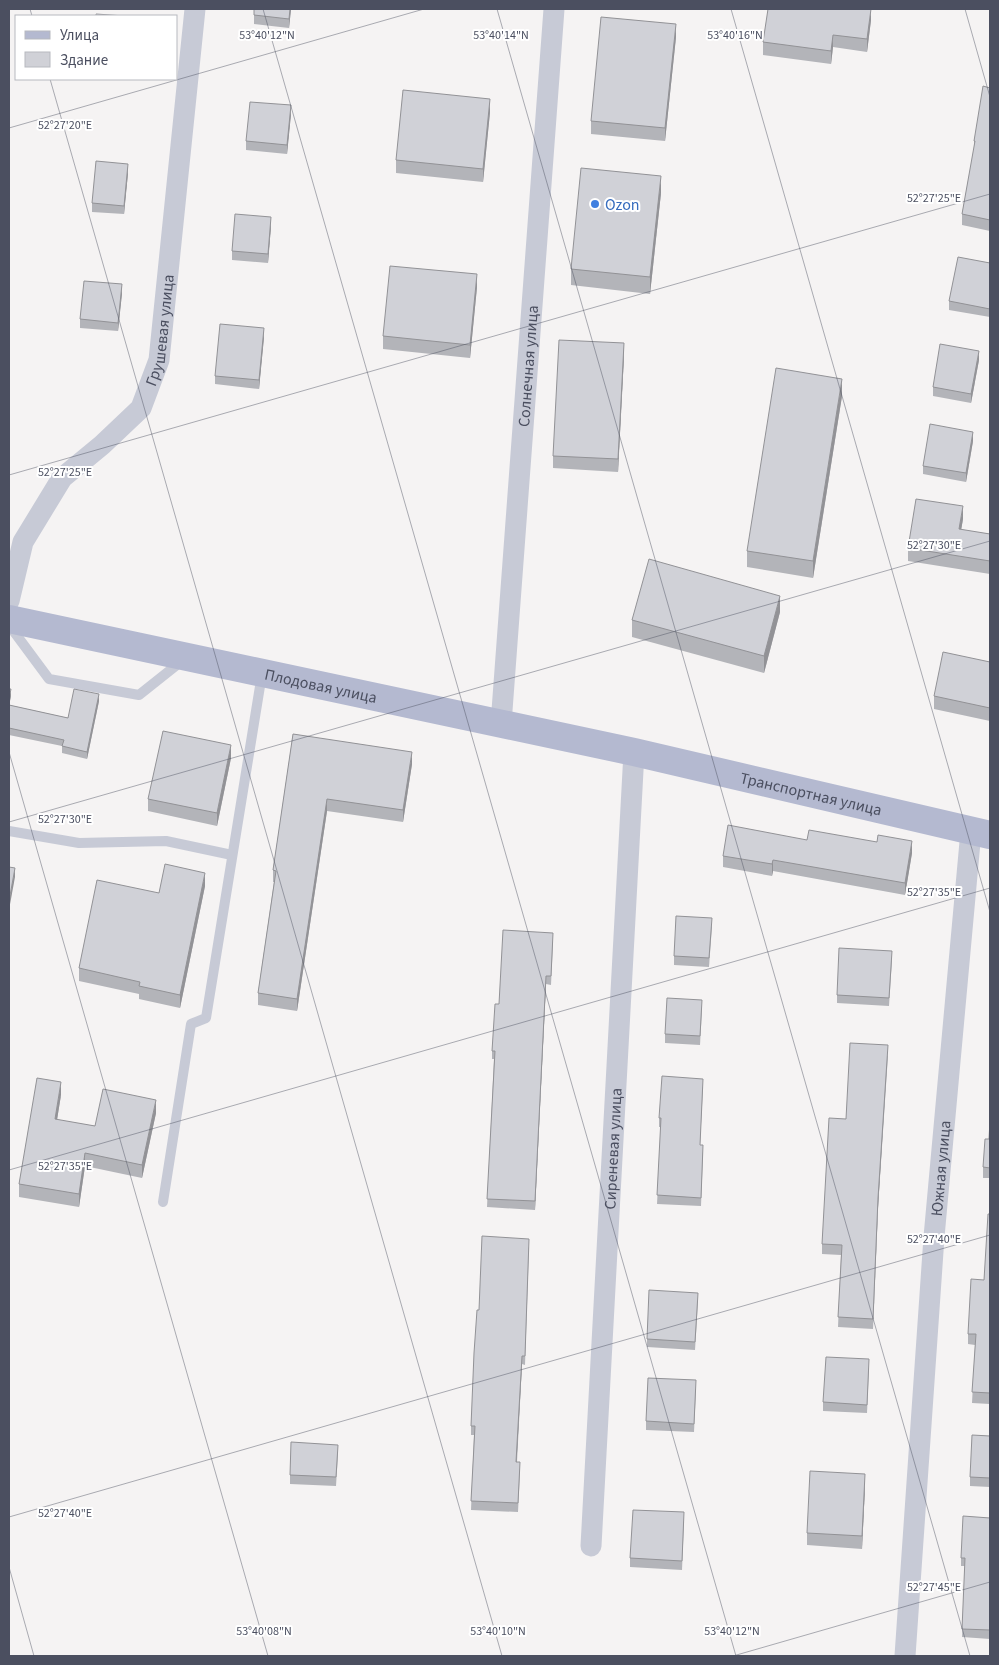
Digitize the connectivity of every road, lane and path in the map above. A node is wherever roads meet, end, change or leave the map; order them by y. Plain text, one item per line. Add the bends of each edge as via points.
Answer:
1 (195, 9) edge
2 (554, 9) edge
3 (9, 601) edge
4 (9, 619) edge
5 (9, 624) edge
6 (188, 657) junction
7 (262, 673) junction
8 (501, 724) junction
9 (634, 752) junction
10 (9, 831) edge
11 (981, 833) edge
12 (232, 855) junction
13 (163, 1202) dead end
14 (591, 1546) dead end
15 (905, 1656) edge

1 - 3 street, Грушевая улица via 159,360 141,408 62,478 23,542
2 - 8 street, Солнечная улица
4 - 6 main road, Плодовая улица
5 - 6 lane via 49,680 139,696
6 - 7 main road, Плодовая улица
7 - 8 main road, Плодовая улица
7 - 12 lane
8 - 9 main road, Плодовая улица
9 - 11 main road, Транспортная улица
9 - 14 street, Сиреневая улица
10 - 12 lane via 79,843 166,841
11 - 15 street, Южная улица via 934,1237
12 - 13 lane via 206,1018 191,1024

